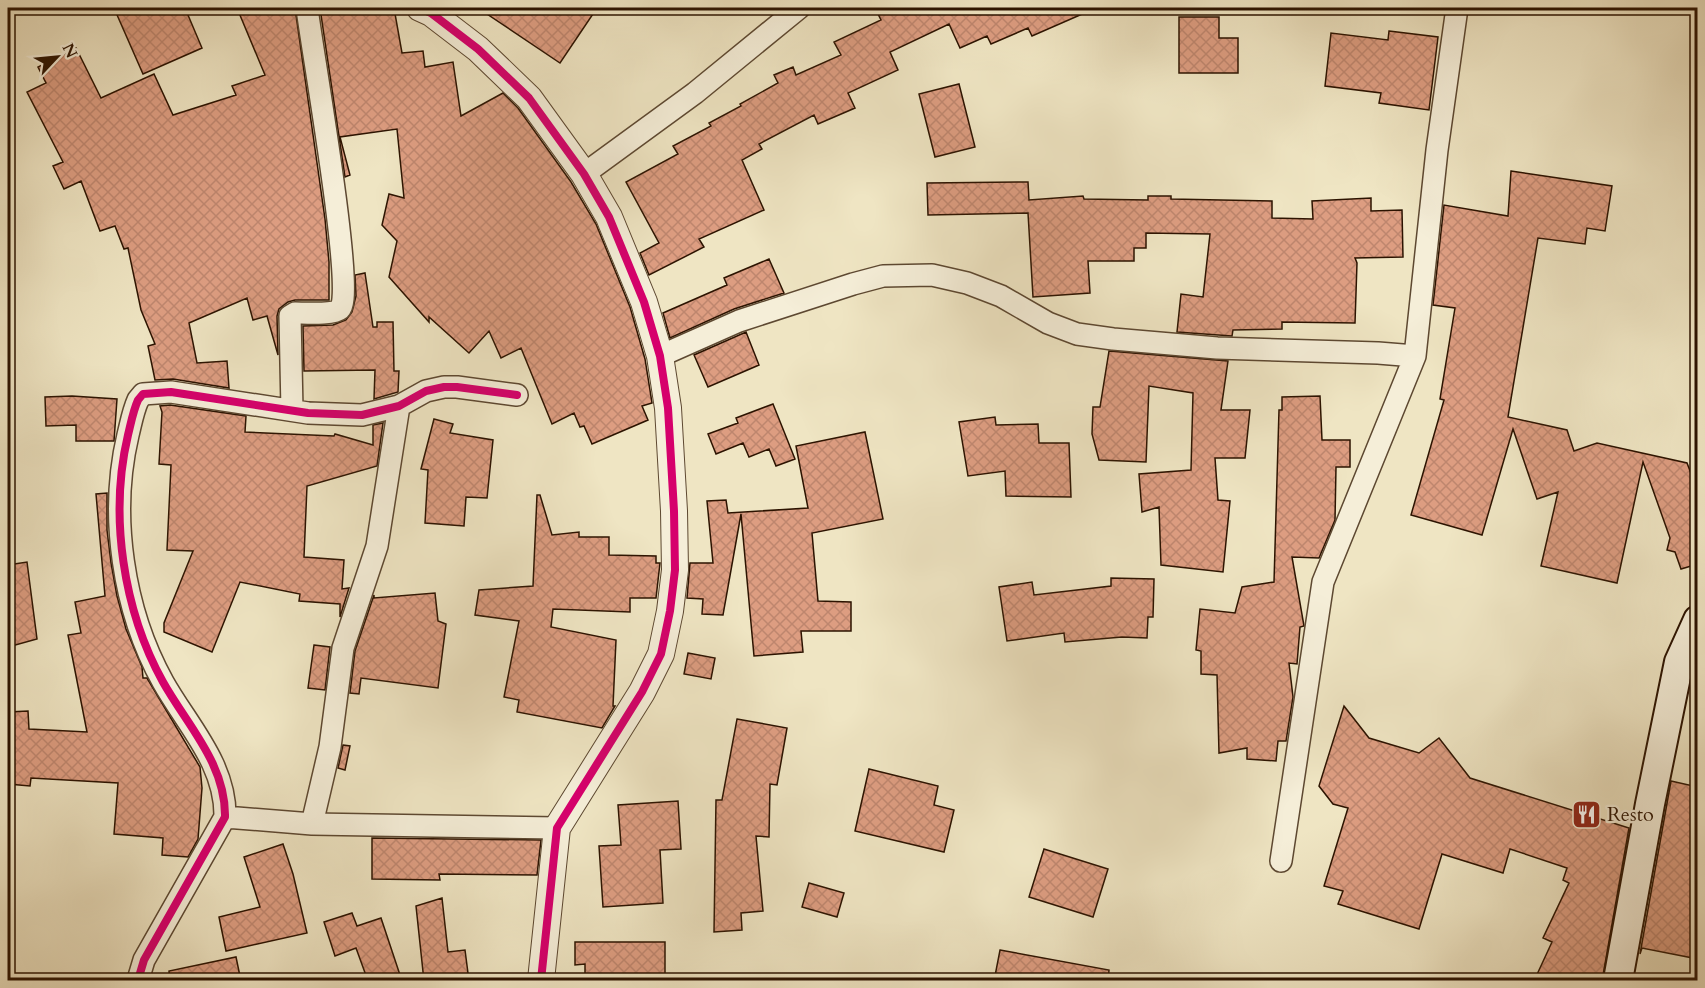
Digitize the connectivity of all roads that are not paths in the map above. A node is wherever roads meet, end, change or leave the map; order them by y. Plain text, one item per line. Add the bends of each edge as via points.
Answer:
1 (307, 8) edge
2 (799, 8) edge
3 (1457, 8) edge
4 (429, 9) edge
5 (584, 174) junction
6 (660, 356) junction
7 (1415, 356) junction
8 (517, 395) dead end
9 (399, 406) junction
10 (292, 410) junction
11 (1698, 620) edge
12 (225, 816) junction
13 (312, 824) junction
14 (556, 828) junction
15 (1281, 861) dead end
16 (138, 981) edge
17 (541, 981) edge
18 (1618, 981) edge

1 - 10 street via 344,301 334,312 290,316
2 - 5 street via 695,93
3 - 7 street
4 - 5 street via 529,98
5 - 6 street via 609,217 644,303
6 - 7 street via 739,321 853,284 883,276 932,275 1000,296 1077,334 1217,348
6 - 14 street via 668,420 675,570 661,654 642,692
7 - 15 street via 1323,582
8 - 9 street via 444,387 426,391
9 - 10 street via 362,415
9 - 13 street via 377,546 343,648 330,747
10 - 12 street via 171,392 143,394 135,407 121,463 120,542 136,614 163,682 208,753 226,799
11 - 18 main road via 1679,662
12 - 13 street
12 - 16 street via 144,960
13 - 14 street
14 - 17 street

